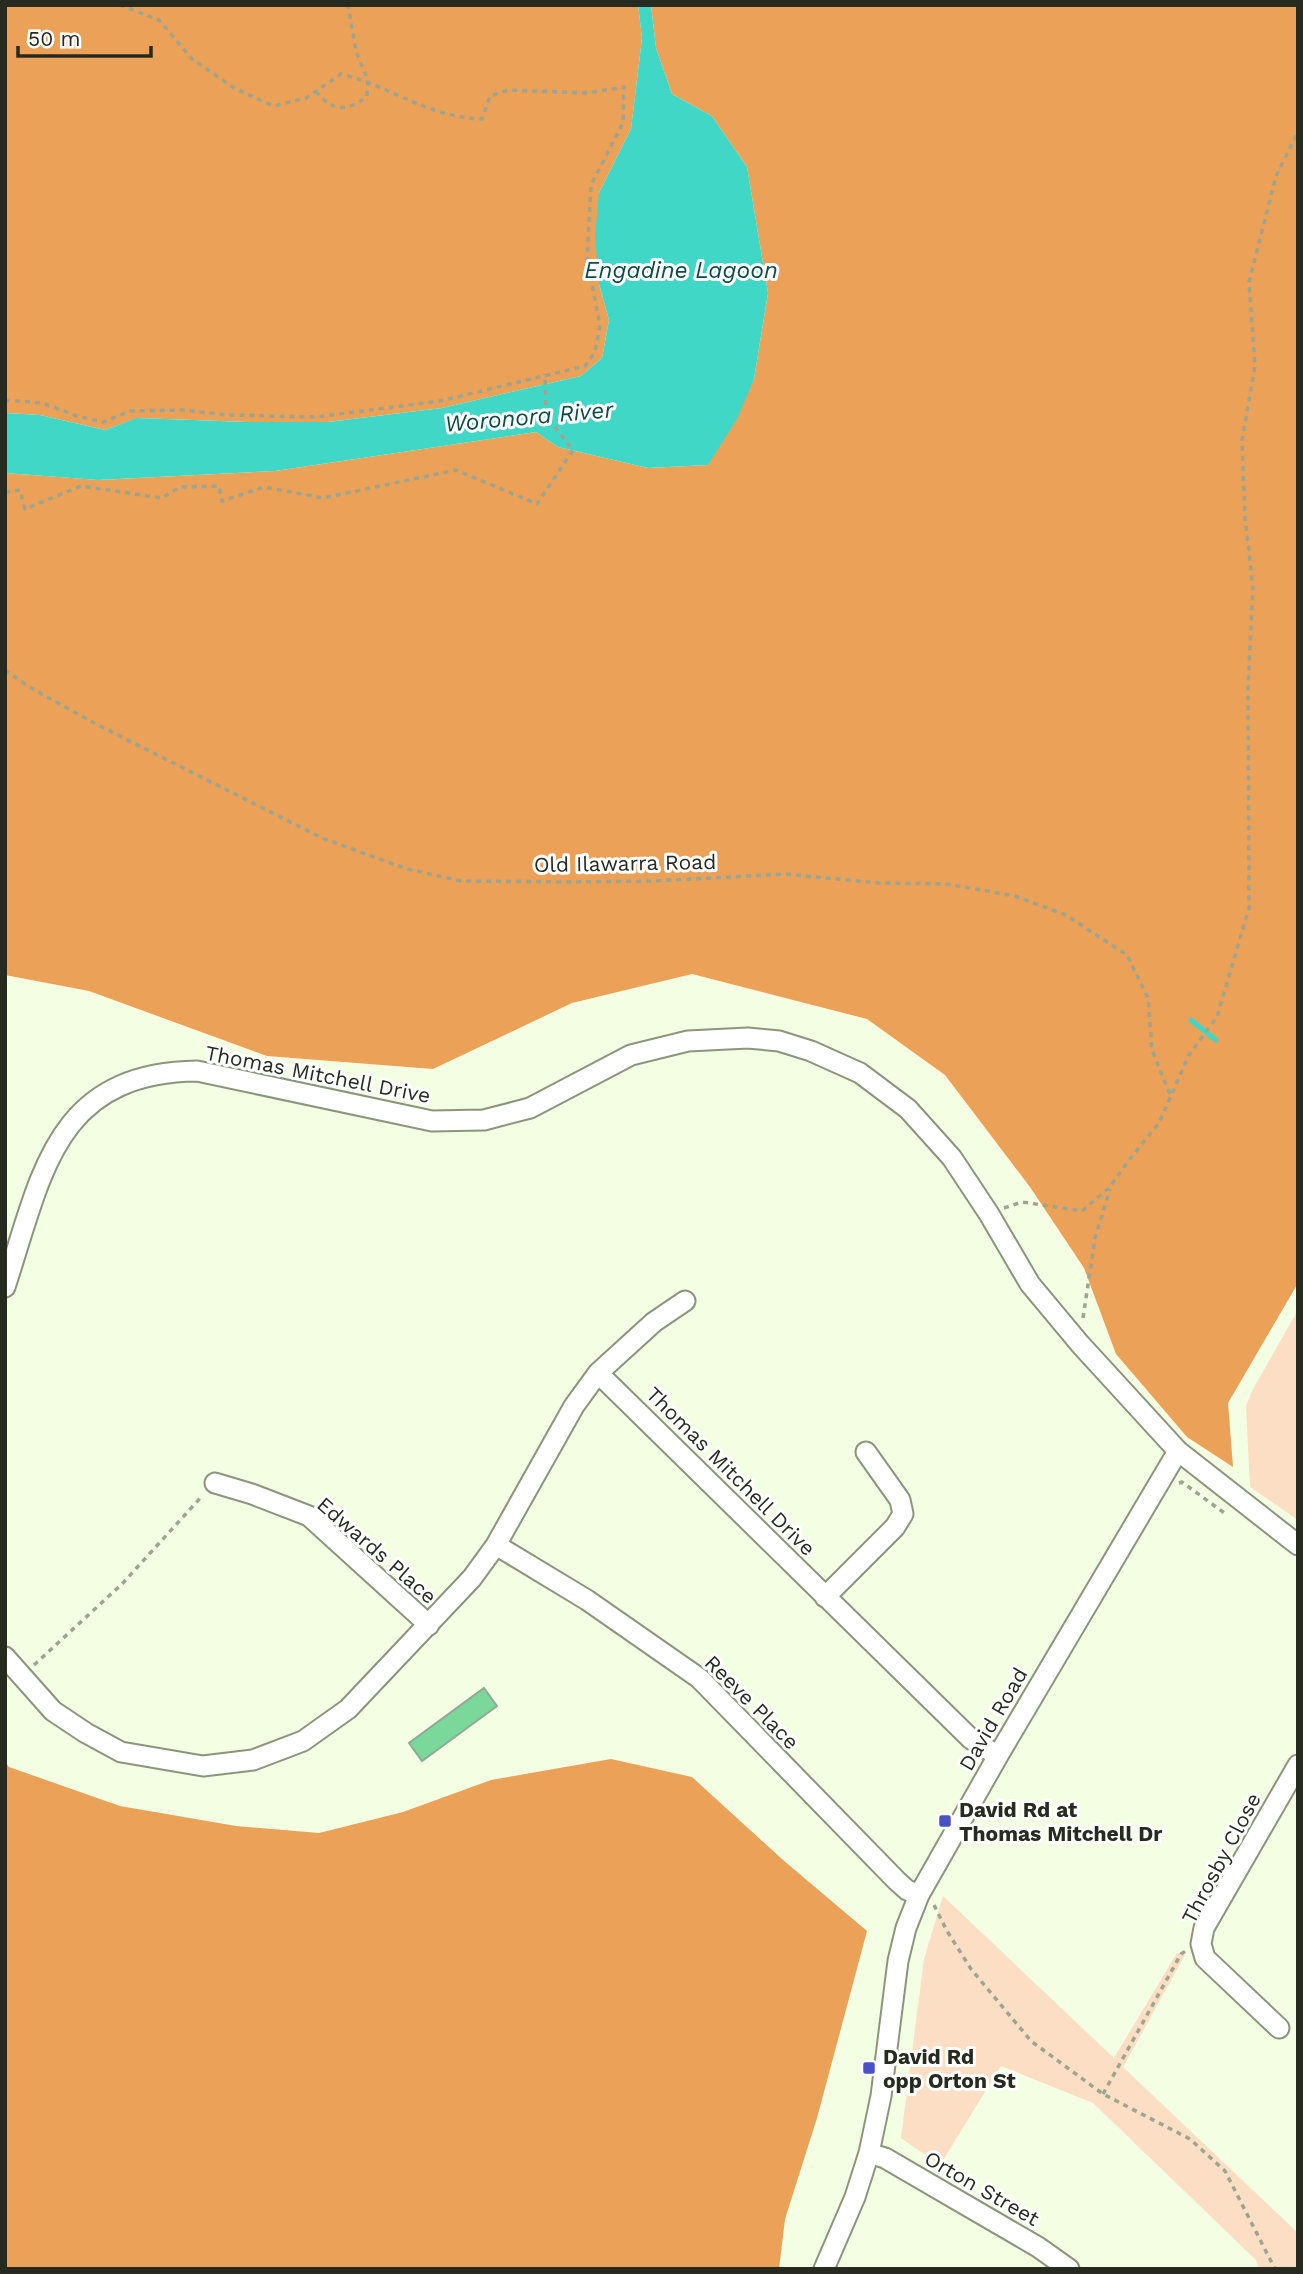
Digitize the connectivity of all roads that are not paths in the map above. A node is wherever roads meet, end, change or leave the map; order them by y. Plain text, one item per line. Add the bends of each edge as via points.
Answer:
1 (5, 1287) edge
2 (685, 1301) dead end
3 (598, 1373) junction
4 (1178, 1451) junction
5 (866, 1452) dead end
6 (215, 1483) road end
7 (496, 1545) junction
8 (1298, 1545) edge
9 (825, 1597) junction
10 (429, 1625) junction
11 (5, 1657) edge
12 (998, 1756) junction
13 (1298, 1765) edge
14 (930, 1899) junction
15 (1279, 2028) dead end
16 (869, 2153) junction
17 (824, 2269) edge
18 (1069, 2269) edge

1 - 4 street, Thomas Mitchell Drive via 47,1160 72,1120 102,1095 139,1078 167,1071 197,1071 432,1121 484,1120 530,1108 631,1055 688,1041 779,1041 860,1073 908,1109 952,1158 1030,1284
2 - 3 street via 654,1322
3 - 7 street via 574,1406
3 - 9 street, Thomas Mitchell Drive
4 - 8 street, Thomas Mitchell Drive
4 - 12 street, David Road
5 - 9 street via 900,1500 903,1514
6 - 10 street, Edwards Place via 309,1516
7 - 10 street
7 - 14 street, Reeve Place via 587,1600 699,1678 897,1881
9 - 12 street, Thomas Mitchell Drive via 971,1739
10 - 11 street via 348,1709 303,1741 253,1760 203,1766 121,1752 86,1733 53,1710
12 - 14 street, David Road
13 - 15 street, Throsby Close via 1204,1928 1201,1944 1205,1958
14 - 16 street, David Road via 906,1927
16 - 17 street, David Road
16 - 18 street, Orton Street via 885,2158

